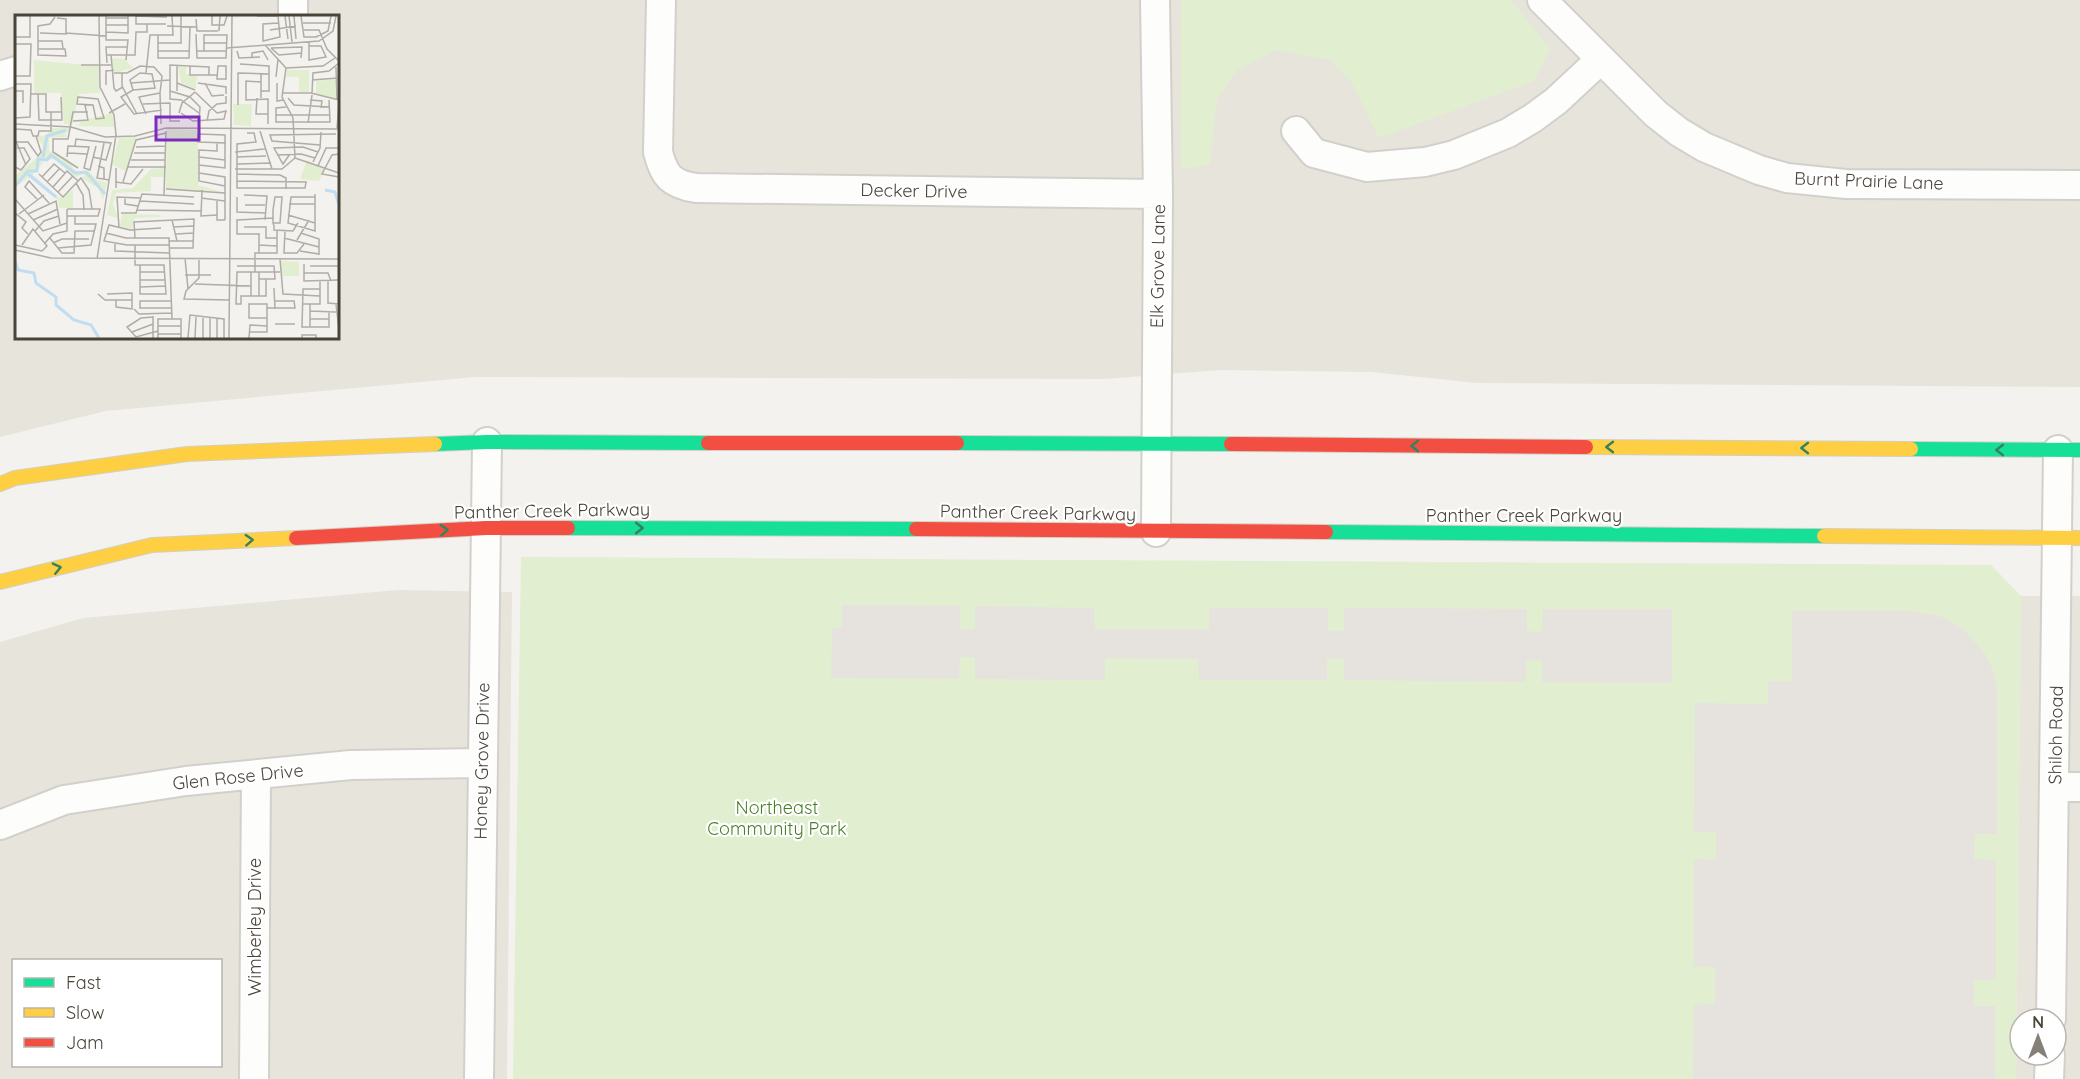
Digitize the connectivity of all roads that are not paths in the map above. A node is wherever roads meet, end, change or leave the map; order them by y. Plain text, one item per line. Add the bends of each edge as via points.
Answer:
1 (661, 0) edge
2 (1155, 0) edge
3 (1542, 0) edge
4 (1600, 60) junction
5 (15, 71) edge
6 (0, 76) edge
7 (1296, 131) dead end
8 (2080, 185) edge
9 (1158, 195) junction
10 (487, 442) junction
11 (1156, 444) junction
12 (2069, 450) edge
13 (0, 484) edge
14 (486, 528) junction
15 (1156, 532) junction
16 (2069, 538) edge
17 (0, 582) edge
18 (482, 763) junction
19 (256, 774) junction
20 (2068, 787) edge
21 (0, 825) edge
22 (2052, 1007) edge
23 (254, 1079) edge
24 (478, 1079) edge

1 - 9 street, Decker Drive via 658,152 666,174 680,185
2 - 9 street, Elk Grove Lane
3 - 4 street, Burnt Prairie Lane
4 - 7 street via 1556,101 1508,133 1425,162 1367,167 1314,153
4 - 8 street, Burnt Prairie Lane via 1679,132 1759,170 1846,184
5 - 6 street
9 - 11 street, Elk Grove Lane
10 - 11 main road
10 - 13 main road via 188,454 15,478
10 - 14 street, Honey Grove Drive
12 -> 11 main road
11 - 15 street, Elk Grove Lane
12 - 16 street, Shiloh Road
14 -> 15 main road, Panther Creek Parkway
17 -> 14 main road, Panther Creek Parkway via 152,545
14 - 18 street, Honey Grove Drive
15 - 16 main road, Panther Creek Parkway
16 - 20 street, Shiloh Road
18 - 19 street, Glen Rose Drive via 351,765
18 - 24 street, Honey Grove Drive
19 - 21 street, Glen Rose Drive via 64,800
19 - 23 street, Wimberley Drive
20 - 22 street, Shiloh Road

